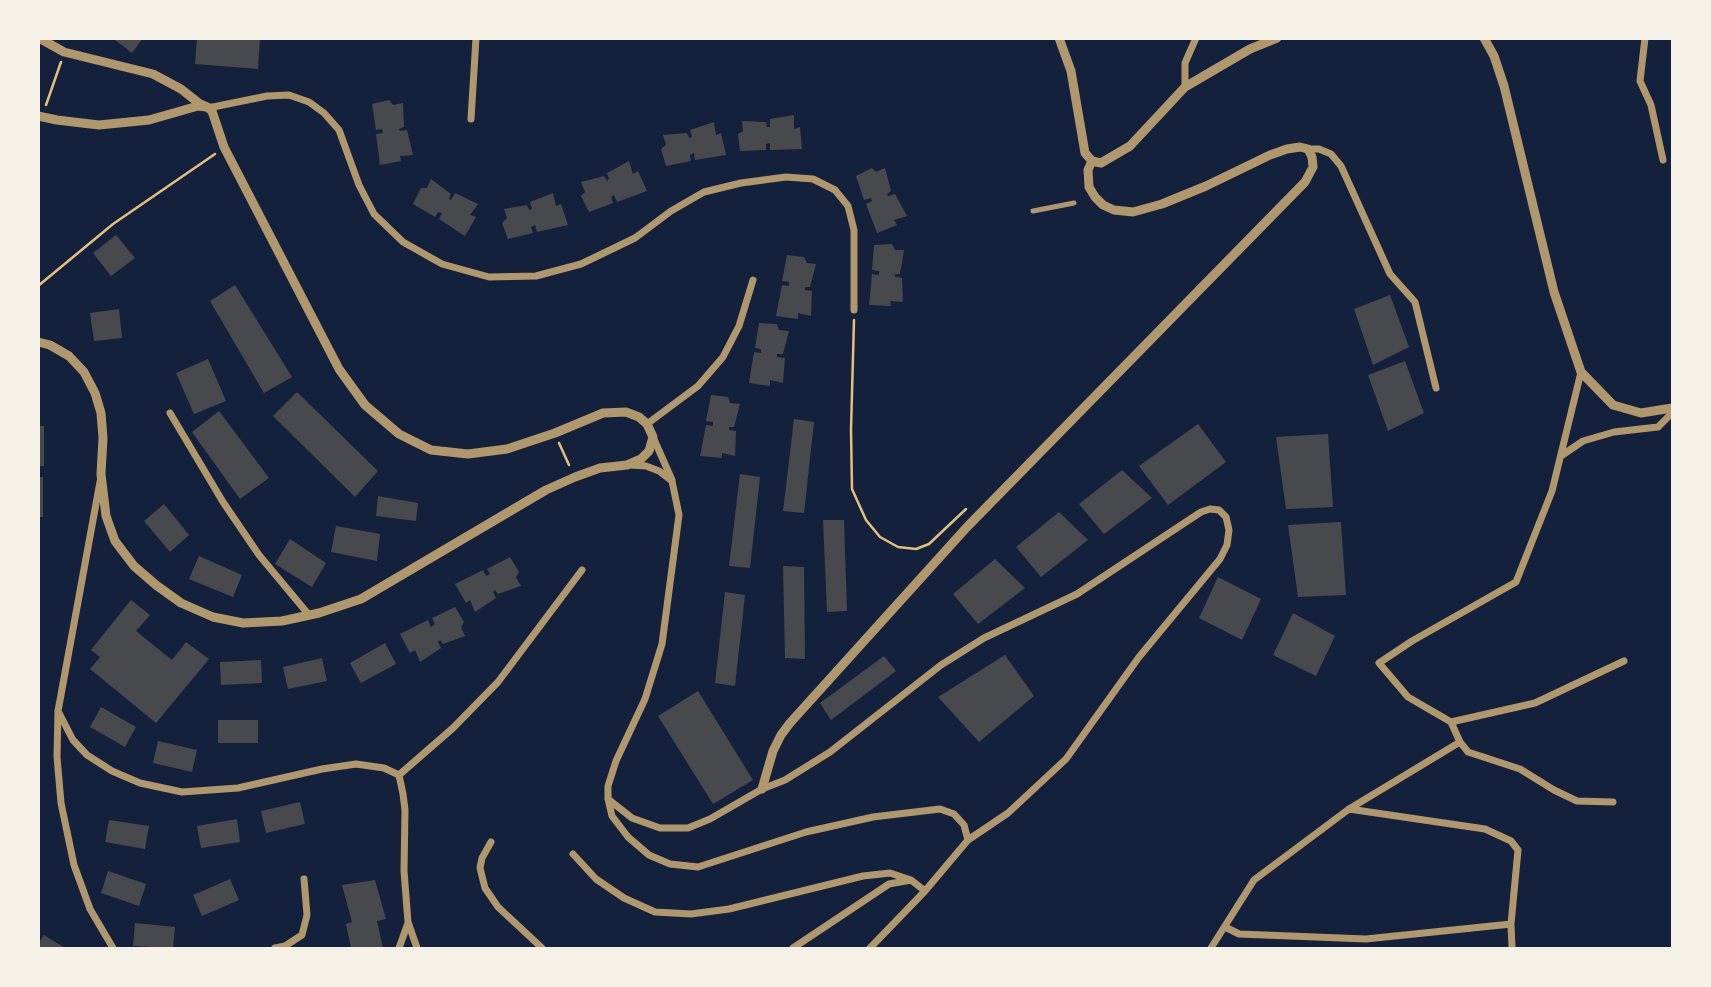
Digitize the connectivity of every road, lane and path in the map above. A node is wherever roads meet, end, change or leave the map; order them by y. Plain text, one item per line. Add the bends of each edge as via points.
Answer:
1 (40, 38) edge
2 (477, 38) edge
3 (1059, 38) edge
4 (1196, 38) edge
5 (1277, 38) edge
6 (1483, 38) edge
7 (1645, 38) edge
8 (64, 52) junction
9 (1185, 87) junction
10 (207, 107) junction
11 (40, 116) edge
12 (471, 119) dead end
13 (224, 148) junction
14 (1308, 149) junction
15 (1663, 160) dead end
16 (1093, 161) junction
17 (1074, 203) dead end
18 (1033, 212) dead end
19 (754, 280) dead end
20 (38, 286) edge
21 (855, 310) joint
22 (38, 342) edge
23 (1581, 372) junction
24 (1436, 388) dead end
25 (1672, 408) edge
26 (1672, 413) edge
27 (170, 414) dead end
28 (647, 425) junction
29 (555, 433) junction
30 (653, 437) junction
31 (1560, 456) junction
32 (627, 465) junction
33 (101, 474) junction
34 (575, 477) junction
35 (672, 481) junction
36 (986, 509) junction
37 (582, 570) dead end
38 (309, 615) junction
39 (1624, 660) dead end
40 (58, 711) junction
41 (1451, 722) junction
42 (1460, 742) junction
43 (398, 775) junction
44 (762, 789) junction
45 (608, 799) junction
46 (1613, 802) dead end
47 (1349, 809) junction
48 (968, 840) junction
49 (491, 842) dead end
50 (573, 854) dead end
51 (304, 879) dead end
52 (911, 880) junction
53 (925, 891) junction
54 (408, 922) junction
55 (1511, 923) junction
56 (1225, 927) junction
57 (113, 948) edge
58 (275, 948) edge
59 (399, 948) edge
60 (417, 948) edge
61 (542, 948) edge
62 (793, 948) edge
63 (870, 948) edge
64 (1211, 948) edge
65 (1511, 948) edge

1 - 8 street
2 - 12 street
3 - 16 street via 1071,71 1085,153
4 - 9 street via 1185,63
5 - 9 street
6 - 23 street via 1504,86 1554,292
7 - 15 street via 1640,81 1651,105
8 - 10 street via 153,74
8 - 11 path
9 - 16 street via 1130,146 1101,163
10 - 11 street via 99,125
10 - 13 street
10 - 21 street via 267,96 289,95 309,102 338,130 374,214 403,242 442,264 489,277 536,276 581,264 635,238 704,192 786,177 813,179 835,190 848,206 854,230
13 - 20 path via 113,224
13 - 29 street via 339,369 365,405 399,434 431,450 468,454 507,449
14 - 16 street via 1300,146 1270,155 1206,186 1133,212 1114,210 1095,197 1088,170
14 - 24 street via 1331,154 1341,166 1390,274 1415,302
14 - 36 street via 1313,167 1305,182
17 - 18 street
19 - 28 street via 723,357 698,386
21 - 36 path via 852,489 866,520 880,537 898,547 916,549 929,544 970,507
22 - 33 street via 69,356 95,393 103,438
23 - 25 street via 1613,405 1641,413
23 - 31 street
26 - 31 street via 1658,427 1583,441
27 - 38 street via 259,555
28 - 29 street via 626,412 603,413
28 - 30 street
29 - 34 path
30 - 32 street via 649,451
30 - 35 street
31 - 41 street via 1552,491 1516,582 1379,663 1408,697
32 - 34 street
32 - 35 street via 646,466
33 - 38 street via 106,516 115,541 134,566 181,603 213,617 243,622
33 - 40 street
34 - 38 street via 362,599
35 - 45 street via 679,515 662,645 645,699 616,761
36 - 44 street via 781,735
37 - 43 street via 498,682 453,729
39 - 41 street via 1535,702
40 - 43 street via 73,740 112,771 182,792 238,788 356,764
40 - 57 street via 61,803 74,865 90,909
41 - 42 street
42 - 46 street via 1468,752 1520,769 1577,800
42 - 47 street
43 - 54 street via 404,794
44 - 45 street via 688,828 660,828 632,818
44 - 48 street via 830,752 941,665 984,638 1077,594 1201,512 1219,510 1229,530 1220,559 1139,657 1066,759 1008,813
45 - 48 street via 612,816 628,837 649,855 670,864 698,867 806,832 940,809 954,814 964,825
47 - 55 street via 1485,829 1511,841 1518,850
47 - 56 street via 1254,880
48 - 53 street
49 - 61 street via 480,868 485,888 498,907
50 - 52 street via 596,879 655,912 729,909 863,876 890,873
51 - 58 street via 307,915 302,934
52 - 53 street
52 - 62 street via 889,884
53 - 63 street
54 - 59 street
54 - 60 street
55 - 56 street via 1366,939 1239,934
55 - 65 street
56 - 64 street

